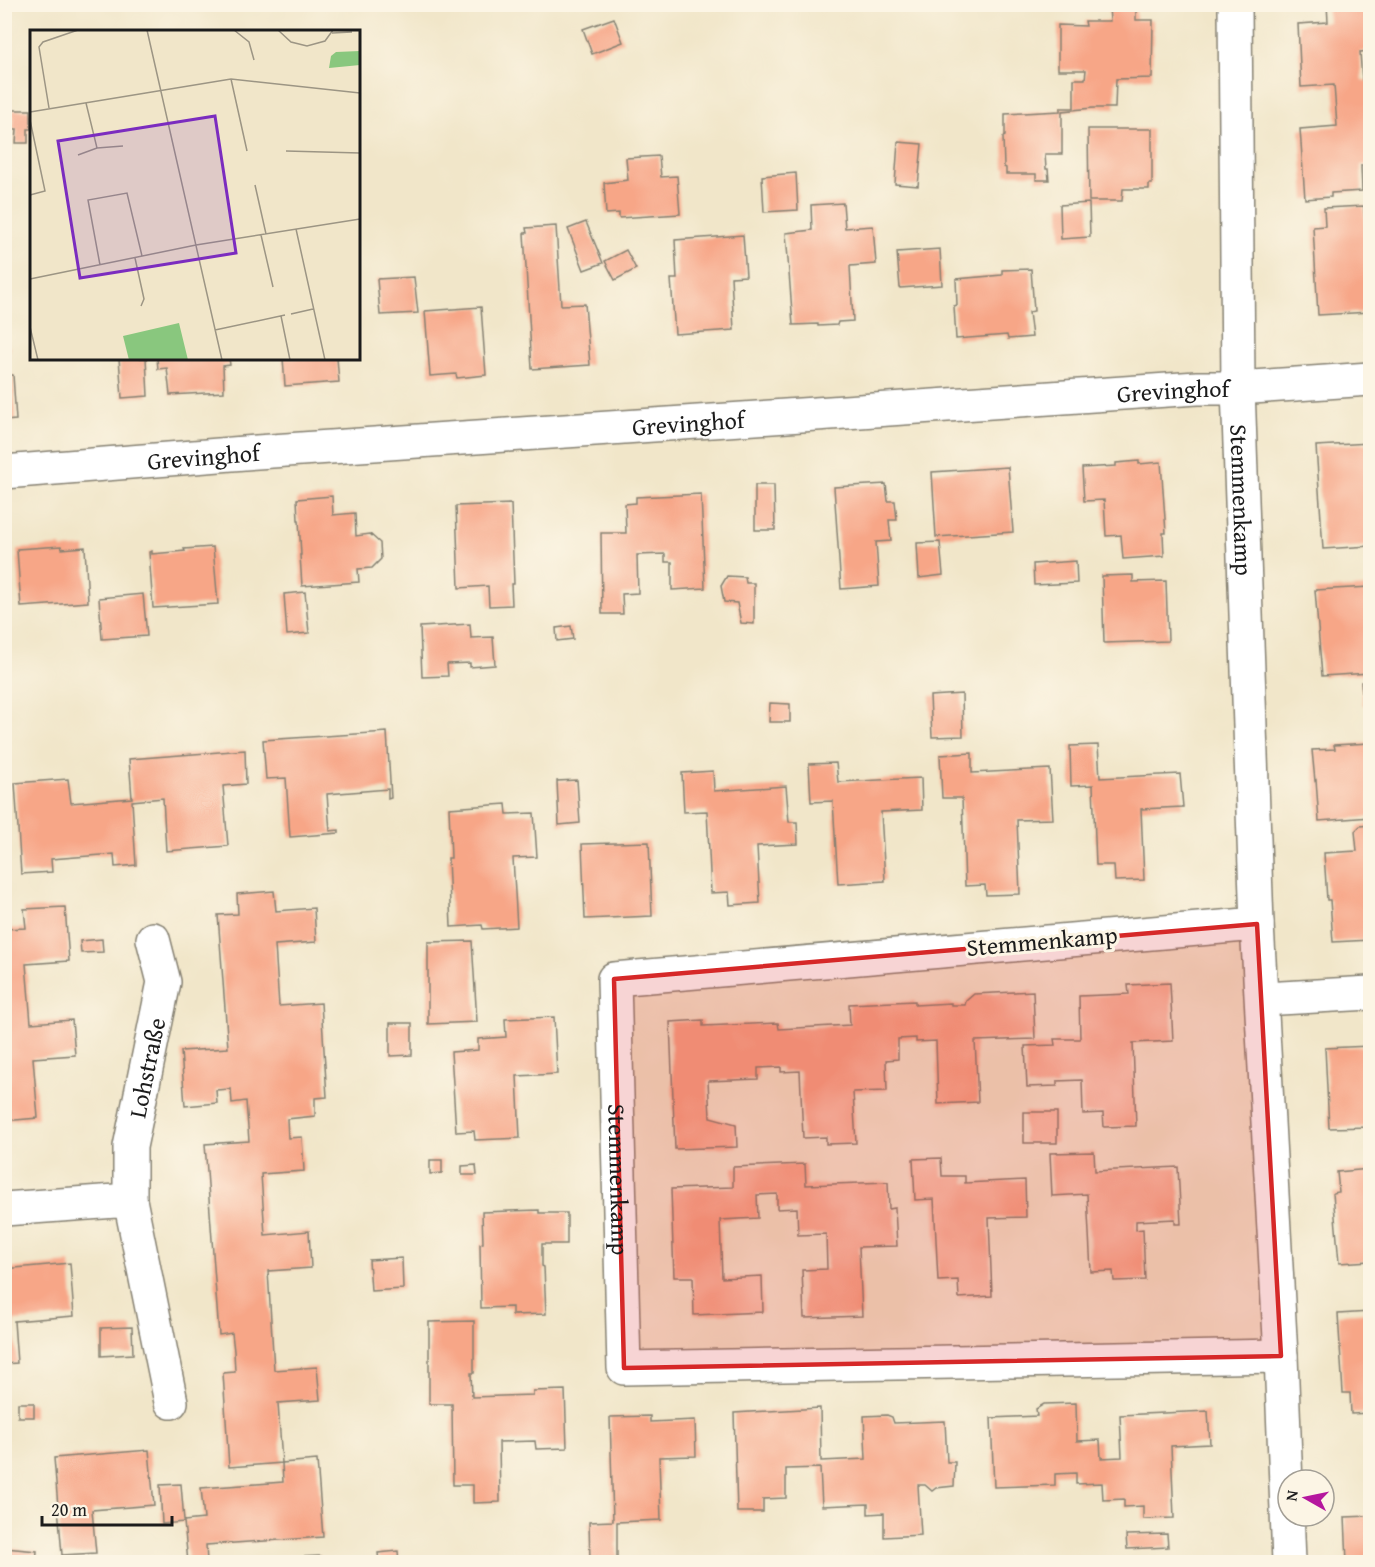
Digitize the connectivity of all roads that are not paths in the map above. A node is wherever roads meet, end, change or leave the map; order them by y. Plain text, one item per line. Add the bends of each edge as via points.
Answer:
1 (1235, 4) edge
2 (1371, 379) edge
3 (1238, 388) junction
4 (4, 472) edge
5 (1257, 924) junction
6 (153, 939) dead end
7 (1371, 993) edge
8 (1262, 999) junction
9 (130, 1200) junction
10 (4, 1209) edge
11 (1281, 1356) junction
12 (171, 1402) dead end
13 (1289, 1563) edge

1 - 3 street, Stemmenkamp
2 - 3 street, Grevinghof
3 - 4 street, Grevinghof via 281,450
3 - 5 street, Stemmenkamp
5 - 8 street, Stemmenkamp
5 - 11 street, Stemmenkamp via 614,979 624,1368
6 - 9 street, Lohstraße via 164,982 130,1147
7 - 8 street
8 - 11 street, Stemmenkamp
9 - 10 street
9 - 12 street, Lohstraße
11 - 13 street, Stemmenkamp

